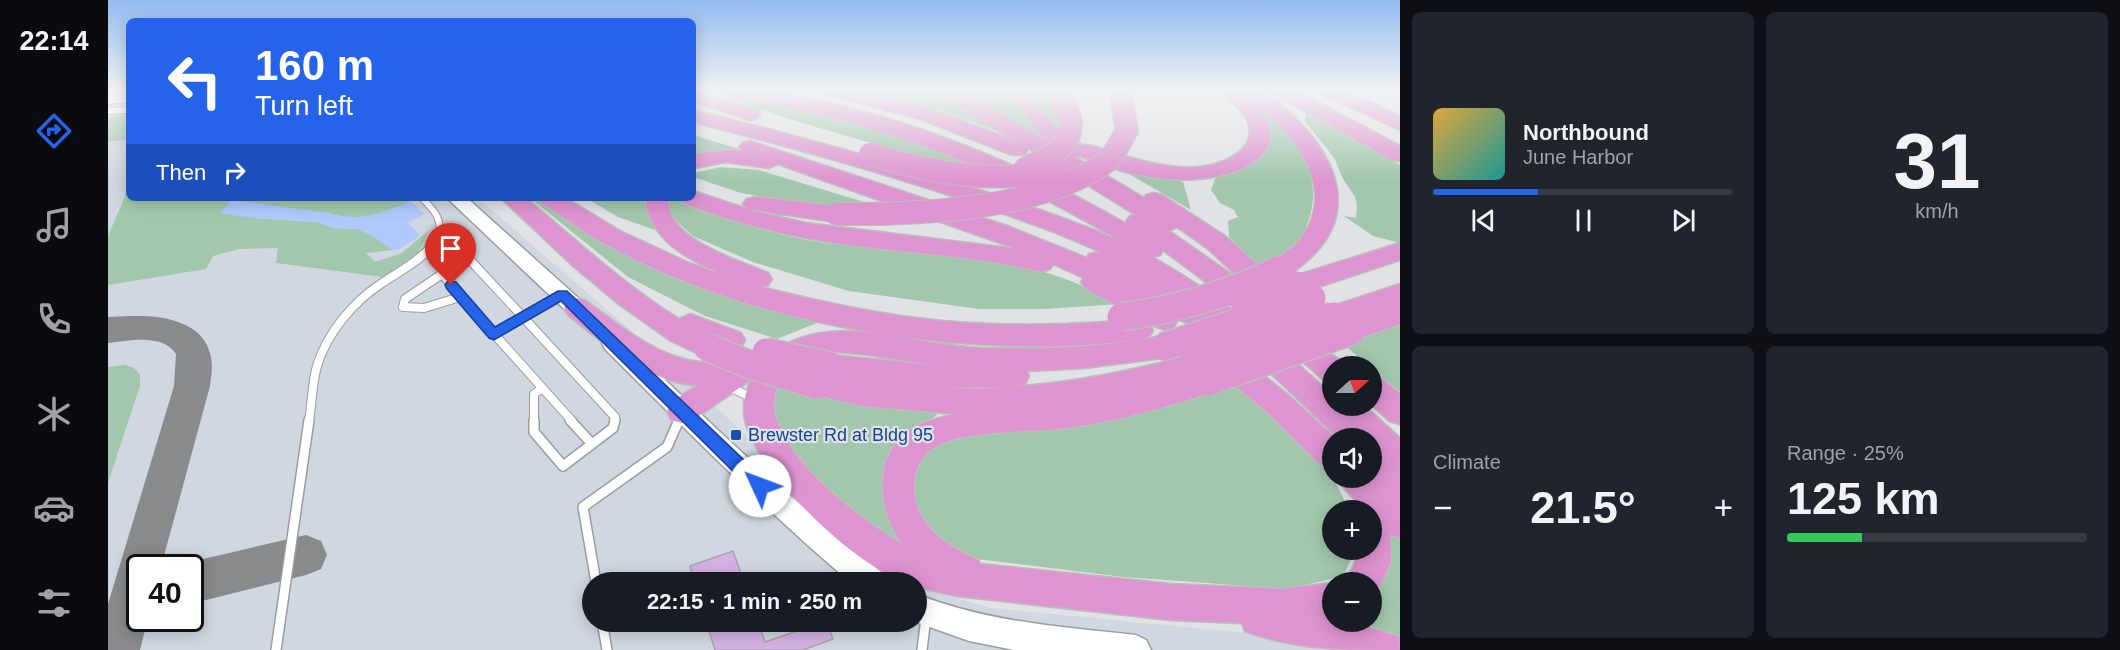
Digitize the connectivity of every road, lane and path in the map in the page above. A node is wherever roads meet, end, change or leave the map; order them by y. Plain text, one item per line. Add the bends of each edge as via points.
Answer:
1 (770, 120) edge
2 (875, 120) edge
3 (919, 120) edge
4 (943, 120) edge
5 (995, 120) edge
6 (1041, 120) edge
7 (1073, 120) edge
8 (1121, 120) edge
9 (1128, 120) edge
10 (1258, 120) edge
11 (1287, 120) edge
12 (1337, 120) edge
13 (1354, 120) edge
14 (696, 124) edge
15 (696, 125) edge
16 (696, 125) edge
17 (1048, 128) junction
18 (1400, 146) edge
19 (870, 154) junction
20 (1400, 155) edge
21 (696, 161) edge
22 (696, 192) edge
23 (696, 193) edge
24 (425, 201) edge
25 (459, 201) edge
26 (515, 201) edge
27 (555, 201) edge
28 (570, 201) edge
29 (657, 201) edge
30 (1400, 251) edge
31 (1057, 256) junction
32 (1400, 269) edge
33 (442, 274) junction
34 (1242, 278) junction
35 (1296, 284) junction
36 (784, 291) junction
37 (1400, 294) edge
38 (460, 297) junction
39 (569, 301) junction
40 (1400, 313) edge
41 (522, 316) junction
42 (1342, 324) junction
43 (1141, 332) junction
44 (494, 334) junction
45 (1328, 356) edge
46 (1330, 356) edge
47 (1331, 356) edge
48 (756, 362) junction
49 (1201, 365) junction
50 (824, 376) junction
51 (721, 385) junction
52 (1322, 385) edge
53 (541, 388) junction
54 (1382, 396) edge
55 (759, 403) junction
56 (682, 411) junction
57 (1400, 412) edge
58 (1355, 416) edge
59 (1381, 416) edge
60 (1298, 422) junction
61 (1330, 428) edge
62 (1347, 428) edge
63 (1400, 434) edge
64 (592, 444) junction
65 (1322, 445) edge
66 (1322, 449) edge
67 (1400, 459) edge
68 (1382, 461) edge
69 (1382, 478) edge
70 (1400, 478) edge
71 (1365, 488) edge
72 (1400, 495) edge
73 (1400, 522) edge
74 (594, 572) edge
75 (859, 572) edge
76 (1014, 585) junction
77 (1171, 602) junction
78 (1322, 603) edge
79 (927, 612) edge
80 (604, 632) edge
81 (922, 632) edge
82 (1009, 642) edge
83 (1075, 646) edge
84 (276, 650) edge
85 (607, 650) edge
86 (922, 650) edge
87 (1136, 650) edge
88 (1386, 650) edge

1 - 19 highway
2 - 52 highway via 952,146 1039,185 1114,226 1193,278 1267,335
3 - 45 highway via 1017,157 1074,185 1150,229
4 - 34 highway via 1039,158 1141,212
5 - 34 highway via 1108,186
6 - 17 highway
7 - 19 highway, bridge via 1073,131 1059,151 1033,165 1008,171 972,172
8 - 19 highway, bridge via 1112,139 1090,158 1050,173 1015,178 959,177
9 - 22 highway, bridge via 1125,139 1107,160 1068,182 1016,199 904,213 836,214 764,206
10 - 17 highway via 1260,138 1246,158 1215,170 1179,173 1132,167 1089,152
11 - 35 highway via 1317,157 1328,189 1320,231 1306,250
12 - 20 highway
13 - 18 highway
14 - 62 highway via 743,128 939,184 1132,257 1223,315
15 - 31 highway via 973,222
16 - 61 highway via 932,193 1084,252 1212,329
17 - 47 highway via 1068,147 1216,242
21 - 31 highway via 726,156 763,160
23 - 49 highway via 735,214 801,231 987,252 1046,264 1118,293
24 - 84 lane via 440,220 435,242 354,307 332,336 317,367
25 - 39 street
26 - 50 highway, bridge via 662,322 719,344 748,364
27 - 43 highway via 609,235 664,262 746,291 824,312 975,334 1060,336
28 - 36 highway via 671,252
29 - 36 highway via 660,219 677,238
30 - 35 highway
31 - 49 highway via 1135,295
32 - 35 highway
33 - 38 lane
33 - 38 lane via 405,299 403,307 410,309
33 - 41 lane via 470,260
34 - 46 highway
35 - 43 highway, bridge
35 - 43 highway, bridge via 1249,284 1207,299
36 - 43 highway via 881,311 959,321
37 - 42 highway
38 - 44 lane
39 - 41 lane
39 - 48 highway via 649,360 677,372 718,375
39 - 56 street
40 - 42 highway
41 - 44 lane
41 - 64 lane via 615,417 613,428
42 - 49 highway, bridge
43 - 48 highway via 1021,350 820,330 788,340
43 - 50 highway via 1086,369 997,377
43 - 55 highway via 1109,354 1005,360 824,342 799,350 777,365 763,386
44 - 53 lane
48 - 51 highway
49 - 50 highway via 1090,392 998,402 876,396
49 - 60 highway
49 - 76 highway via 1140,401 1077,414 952,427 927,435 914,445 904,459 898,484 899,502 910,528 931,552 950,565
51 - 55 lane via 744,392
51 - 56 highway
53 - 64 lane
53 - 64 lane via 534,394 534,432 563,466
54 - 57 highway
55 - 76 highway via 763,430 781,458 828,507 877,549 928,573
56 - 74 lane via 667,447 583,507
56 - 75 street via 809,531
58 - 67 highway
59 - 63 highway
60 - 65 highway
60 - 66 highway
68 - 70 highway
69 - 72 highway
71 - 73 highway
76 - 77 highway
77 - 78 highway via 1288,607
77 - 88 highway via 1307,628
79 - 82 street
80 - 85 lane
81 - 86 lane
82 - 83 street
83 - 87 street

